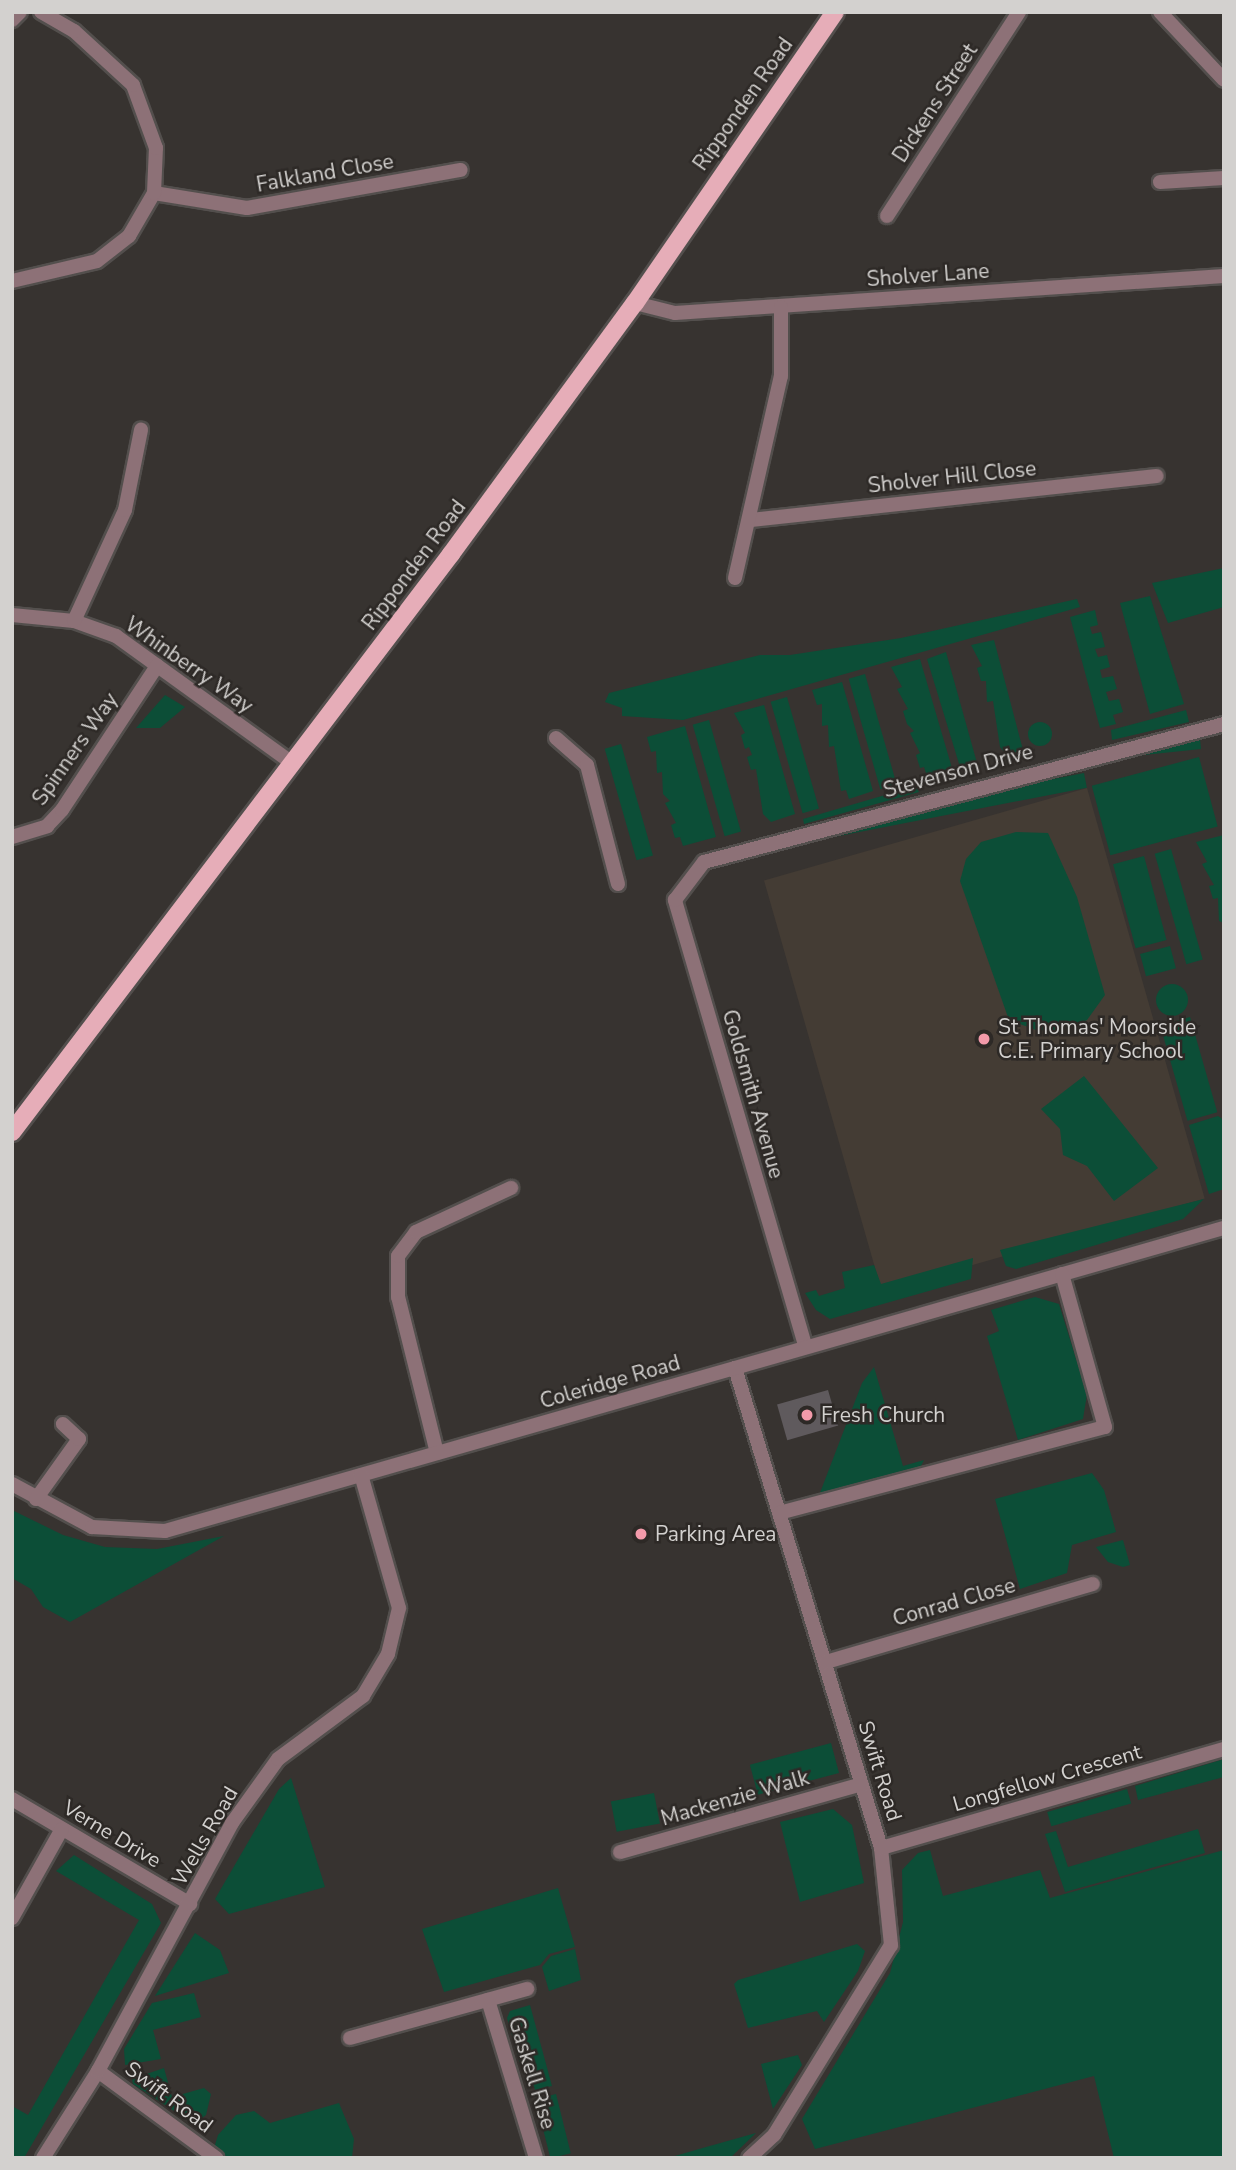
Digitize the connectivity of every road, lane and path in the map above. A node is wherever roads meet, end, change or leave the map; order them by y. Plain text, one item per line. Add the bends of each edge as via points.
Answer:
1 (20, 12) edge
2 (41, 12) edge
3 (835, 12) edge
4 (1019, 12) edge
5 (1160, 12) edge
6 (12, 20) edge
7 (1224, 80) edge
8 (461, 170) dead end
9 (1224, 178) edge
10 (1160, 182) dead end
11 (154, 193) junction
12 (887, 216) dead end
13 (1224, 276) edge
14 (12, 281) edge
15 (635, 303) junction
16 (781, 307) junction
17 (141, 430) dead end
18 (1157, 476) dead end
19 (751, 520) junction
20 (736, 578) dead end
21 (12, 615) edge
22 (74, 621) junction
23 (157, 666) junction
24 (1224, 724) edge
25 (556, 738) dead end
26 (292, 763) junction
27 (12, 837) edge
28 (704, 862) joint
29 (618, 884) dead end
30 (12, 1132) edge
31 (511, 1188) dead end
32 (1224, 1228) edge
33 (1062, 1275) junction
34 (805, 1345) junction
35 (735, 1368) junction
36 (63, 1423) dead end
37 (437, 1453) junction
38 (361, 1475) junction
39 (12, 1484) edge
40 (36, 1499) junction
41 (779, 1513) junction
42 (1093, 1584) dead end
43 (826, 1662) junction
44 (1224, 1749) edge
45 (862, 1784) junction
46 (12, 1799) edge
47 (62, 1829) junction
48 (881, 1848) junction
49 (620, 1852) dead end
50 (190, 1905) junction
51 (12, 1918) edge
52 (527, 1989) dead end
53 (488, 2000) junction
54 (350, 2038) dead end
55 (98, 2071) junction
56 (43, 2158) edge
57 (216, 2158) edge
58 (536, 2158) edge
59 (749, 2158) edge

1 - 6 street
2 - 11 street via 74,32 134,85 156,148
3 - 15 main road, Ripponden Road
4 - 12 street, Dickens Street
5 - 7 street
8 - 11 street, Falkland Close via 247,208
9 - 10 street
11 - 14 street via 129,236 97,261
13 - 16 street, Sholver Lane
15 - 16 street, Sholver Lane via 675,313
15 - 26 main road, Ripponden Road
16 - 19 street via 781,376
17 - 22 street via 125,510
18 - 19 street, Sholver Hill Close
19 - 20 street
21 - 22 street, Whinberry Way
22 - 23 street, Whinberry Way via 116,636
23 - 26 street, Whinberry Way
23 - 27 street, Spinners Way via 62,810 47,826
24 - 28 street, Stevenson Drive
25 - 29 street via 587,765
26 - 30 main road, Ripponden Road
28 - 34 street, Goldsmith Avenue via 675,900
31 - 37 street via 416,1232 398,1256 398,1297
32 - 33 street, Coleridge Road
33 - 34 street, Coleridge Road
33 - 41 street via 1105,1427
34 - 35 street, Coleridge Road
35 - 37 street, Coleridge Road
35 - 41 street, Swift Road
36 - 40 street via 79,1439
37 - 38 street, Coleridge Road
38 - 40 street, Coleridge Road via 165,1531 92,1527
38 - 50 street, Wells Road via 399,1608 388,1654 363,1696 278,1759 232,1823
39 - 40 street, Coleridge Road
41 - 43 street, Swift Road
42 - 43 street, Conrad Close
43 - 45 street, Swift Road
44 - 48 street, Longfellow Crescent
45 - 48 street, Swift Road
45 - 49 street, Mackenzie Walk
46 - 47 street, Verne Drive
47 - 50 street, Verne Drive
47 - 51 street
48 - 59 street, Swift Road via 891,1945 774,2135
50 - 55 street, Wells Road
52 - 53 street, Gaskell Rise
53 - 54 street, Gaskell Rise
53 - 58 street, Gaskell Rise
55 - 56 street, Wells Road
55 - 57 street, Swift Road

